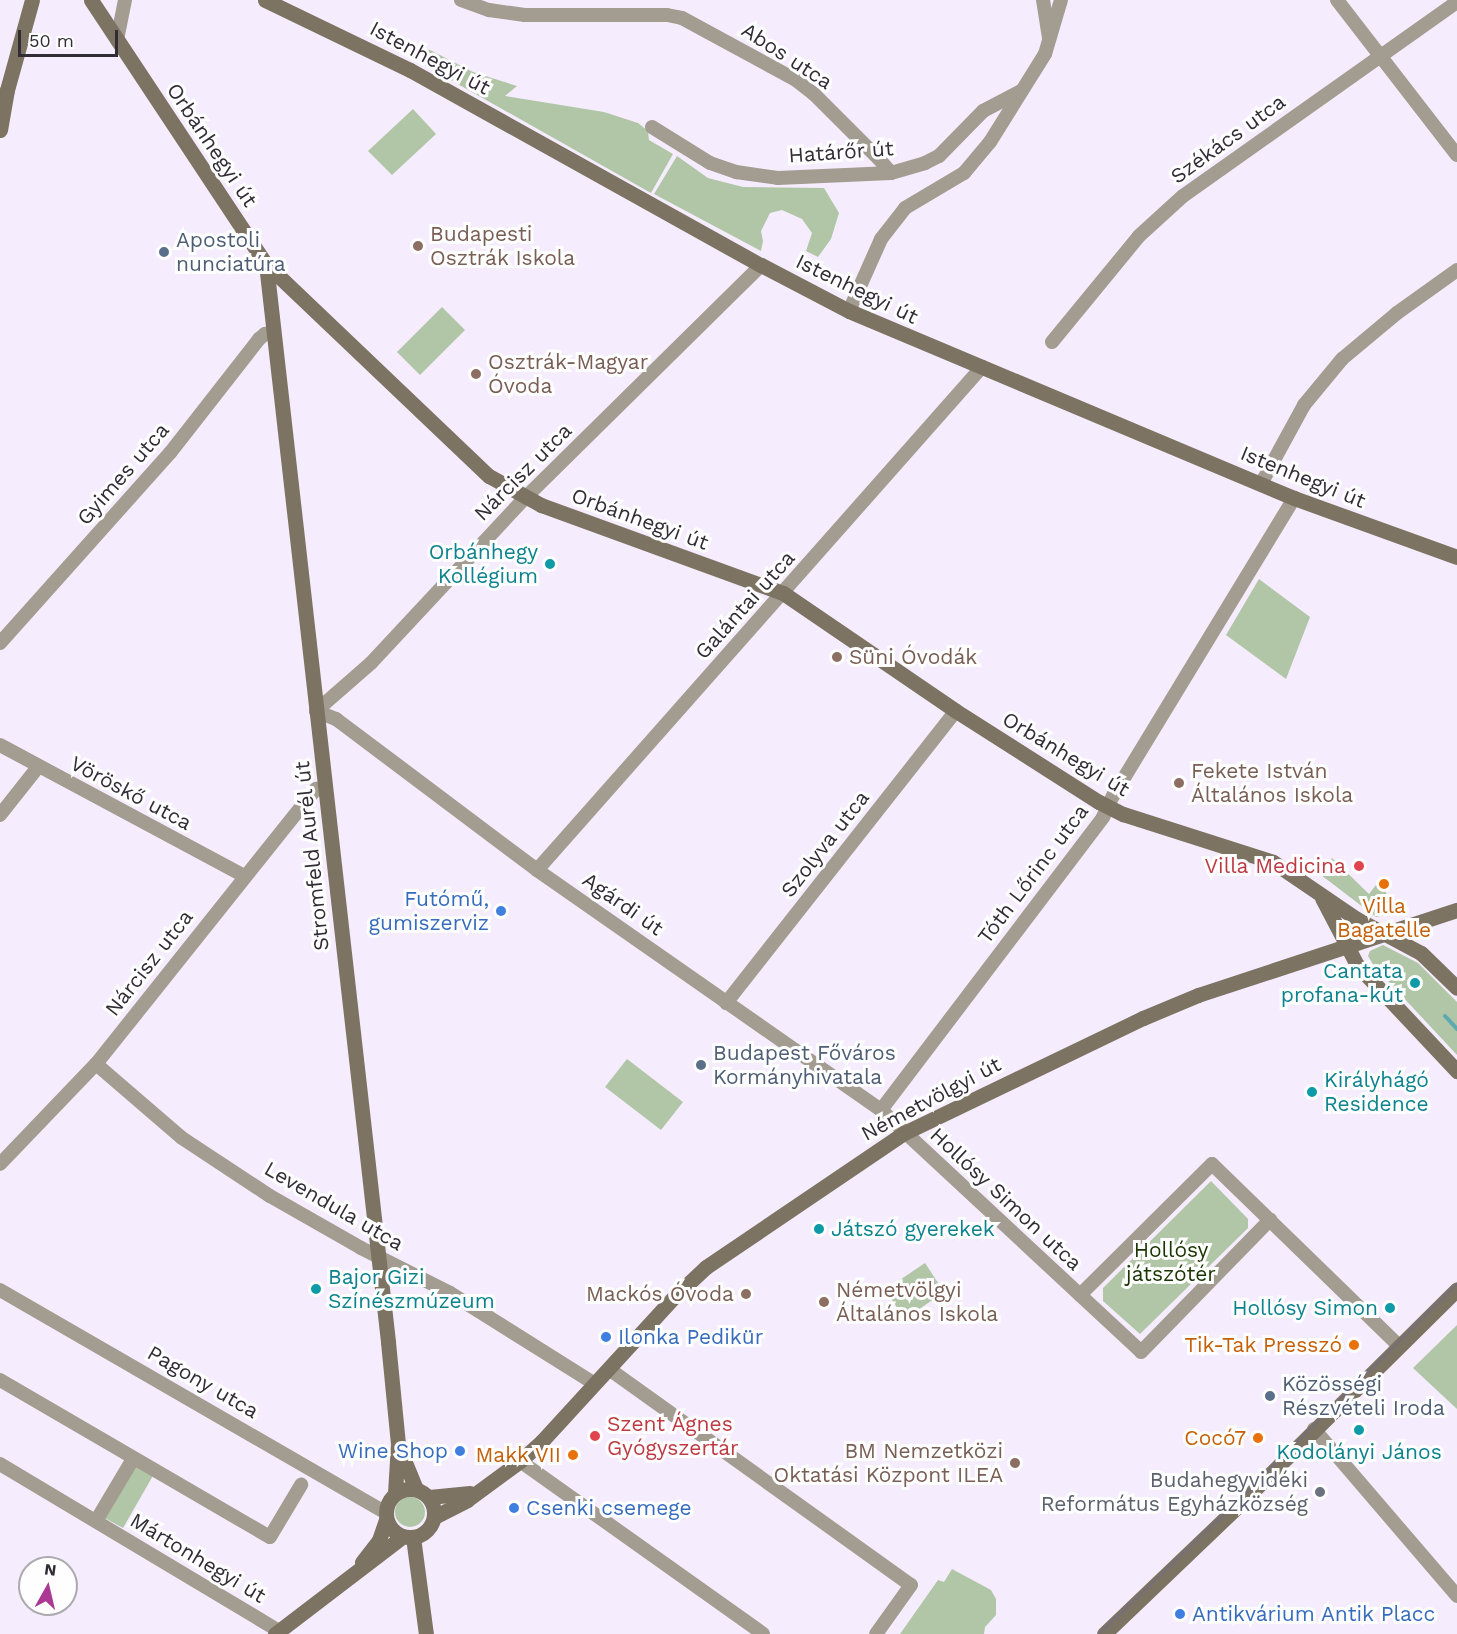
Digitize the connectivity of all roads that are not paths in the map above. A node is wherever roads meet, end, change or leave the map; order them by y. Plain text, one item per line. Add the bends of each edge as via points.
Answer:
1 (32, 0) edge
2 (91, 0) edge
3 (125, 0) edge
4 (269, 0) edge
5 (460, 0) edge
6 (1042, 0) edge
7 (1061, 0) edge
8 (1337, 0) edge
9 (1457, 2) edge
10 (1049, 39) junction
11 (117, 40) junction
12 (1380, 56) junction
13 (1020, 92) junction
14 (652, 127) dead end
15 (0, 130) edge
16 (1457, 155) edge
17 (891, 173) junction
18 (266, 264) junction
19 (761, 265) junction
20 (1457, 270) edge
21 (849, 311) junction
22 (274, 332) junction
23 (1052, 342) dead end
24 (982, 367) junction
25 (1261, 484) junction
26 (525, 498) junction
27 (1294, 498) junction
28 (1456, 553) edge
29 (783, 593) junction
30 (0, 643) edge
31 (316, 711) junction
32 (956, 711) junction
33 (0, 745) edge
34 (38, 767) junction
35 (326, 787) junction
36 (1108, 807) junction
37 (0, 815) edge
38 (537, 870) junction
39 (244, 876) junction
40 (1321, 896) junction
41 (1457, 910) edge
42 (1383, 934) junction
43 (1346, 946) junction
44 (1457, 987) edge
45 (726, 1003) junction
46 (96, 1064) junction
47 (1457, 1071) edge
48 (880, 1110) junction
49 (904, 1133) junction
50 (0, 1164) edge
51 (1270, 1221) junction
52 (376, 1256) junction
53 (1457, 1289) edge
54 (0, 1290) edge
55 (1080, 1296) junction
56 (1399, 1346) junction
57 (609, 1369) junction
58 (0, 1380) edge
59 (595, 1384) junction
60 (1314, 1429) junction
61 (398, 1444) junction
62 (133, 1459) junction
63 (520, 1461) junction
64 (0, 1464) edge
65 (301, 1485) dead end
66 (482, 1489) junction
67 (395, 1493) junction
68 (422, 1493) junction
69 (386, 1516) junction
70 (434, 1517) junction
71 (96, 1521) junction
72 (408, 1537) junction
73 (354, 1572) junction
74 (1457, 1596) edge
75 (277, 1632) edge
76 (426, 1634) edge
77 (764, 1634) edge
78 (876, 1634) edge
79 (1104, 1634) edge

1 - 15 street
2 - 11 street, Orbánhegyi út
3 - 11 street
4 - 19 street, Istenhegyi út via 460,96
5 - 17 street, Abos utca via 489,10 525,15 682,18 814,94
6 - 10 street
7 - 10 street, Határőr út
8 - 12 street
9 - 12 street, Székács utca
10 - 13 street, Határőr út via 1038,68
11 - 18 street, Orbánhegyi út
12 - 16 street
12 - 23 street, Székács utca via 1184,196 1139,236
13 - 17 street, Határőr út via 983,111 939,156
13 - 21 street, Határőr út via 990,142 964,173 904,208 881,239
14 - 17 street, Határőr út via 710,163 736,171 778,178
18 - 22 street, Stromfeld Aurél út
18 - 26 street, Orbánhegyi út via 489,476
19 - 21 street, Istenhegyi út
19 - 26 street, Nárcisz utca
20 - 25 street via 1396,313 1342,359 1304,405
21 - 24 street, Istenhegyi út
22 - 30 street, Gyimes utca via 259,339 170,453
22 - 31 street, Stromfeld Aurél út
24 - 25 street, Istenhegyi út
24 - 29 street, Galántai utca
25 - 27 street, Istenhegyi út
26 - 29 street, Orbánhegyi út
26 - 31 street, Nárcisz utca via 371,663
27 - 28 street, Istenhegyi út
27 - 36 street, Tóth Lőrinc utca
29 - 32 street, Orbánhegyi út
29 - 38 street, Galántai utca
31 - 35 street, Stromfeld Aurél út
31 - 38 street, Agárdi út via 336,718
32 - 36 street, Orbánhegyi út
32 - 45 street, Szolyva utca
33 - 34 street, Vöröskő utca
34 - 37 street
34 - 39 street, Vöröskő utca
35 - 39 street, Nárcisz utca via 316,789
35 - 52 street, Stromfeld Aurél út
36 - 40 street, Orbánhegyi út via 1273,862
36 - 48 street, Tóth Lőrinc utca
38 - 45 street, Agárdi út
39 - 46 street, Nárcisz utca
40 - 42 street, Orbánhegyi út
40 - 43 street, Orbánhegyi út
41 - 42 street, Németvölgyi út
42 - 43 street, Németvölgyi út
42 - 44 street, Orbánhegyi út via 1421,953
43 - 47 street, Orbánhegyi út via 1364,973
43 - 49 street, Németvölgyi út via 1154,1013
45 - 48 street, Agárdi út
46 - 50 street, Nárcisz utca
46 - 52 street, Levendula utca via 182,1138 270,1196
48 - 49 street, Agárdi út
49 - 55 street, Hollósy Simon utca
49 - 57 street, Németvölgyi út via 706,1267
51 - 55 street, Hollósy Simon utca via 1141,1352
51 - 55 street, Hollósy Simon utca via 1212,1164
51 - 56 street, Hollósy Simon utca
52 - 59 street, Levendula utca via 450,1293
52 - 61 street, Stromfeld Aurél út
53 - 56 street
54 - 69 street, Pagony utca
56 - 60 street
57 - 59 street, Németvölgyi út
57 - 78 street via 911,1585
58 - 62 street
59 - 63 street, Németvölgyi út
60 - 74 street
60 - 79 street
61 - 67 street, Stromfeld Aurél út
61 - 68 street, Stromfeld Aurél út
62 - 65 street via 270,1537
62 - 71 street, Mártonhegyi út
63 - 66 street, Németvölgyi út
63 - 77 street
64 - 71 street, Mártonhegyi út
66 - 68 street, Németvölgyi út via 448,1496
66 - 70 street, Németvölgyi út
67 - 68 street
67 - 69 street
68 - 70 street via 434,1510
69 - 72 street via 394,1532
69 - 73 street via 379,1540
70 - 72 street via 427,1531
71 - 75 street, Mártonhegyi út
72 - 73 street
72 - 76 street
73 - 75 street

